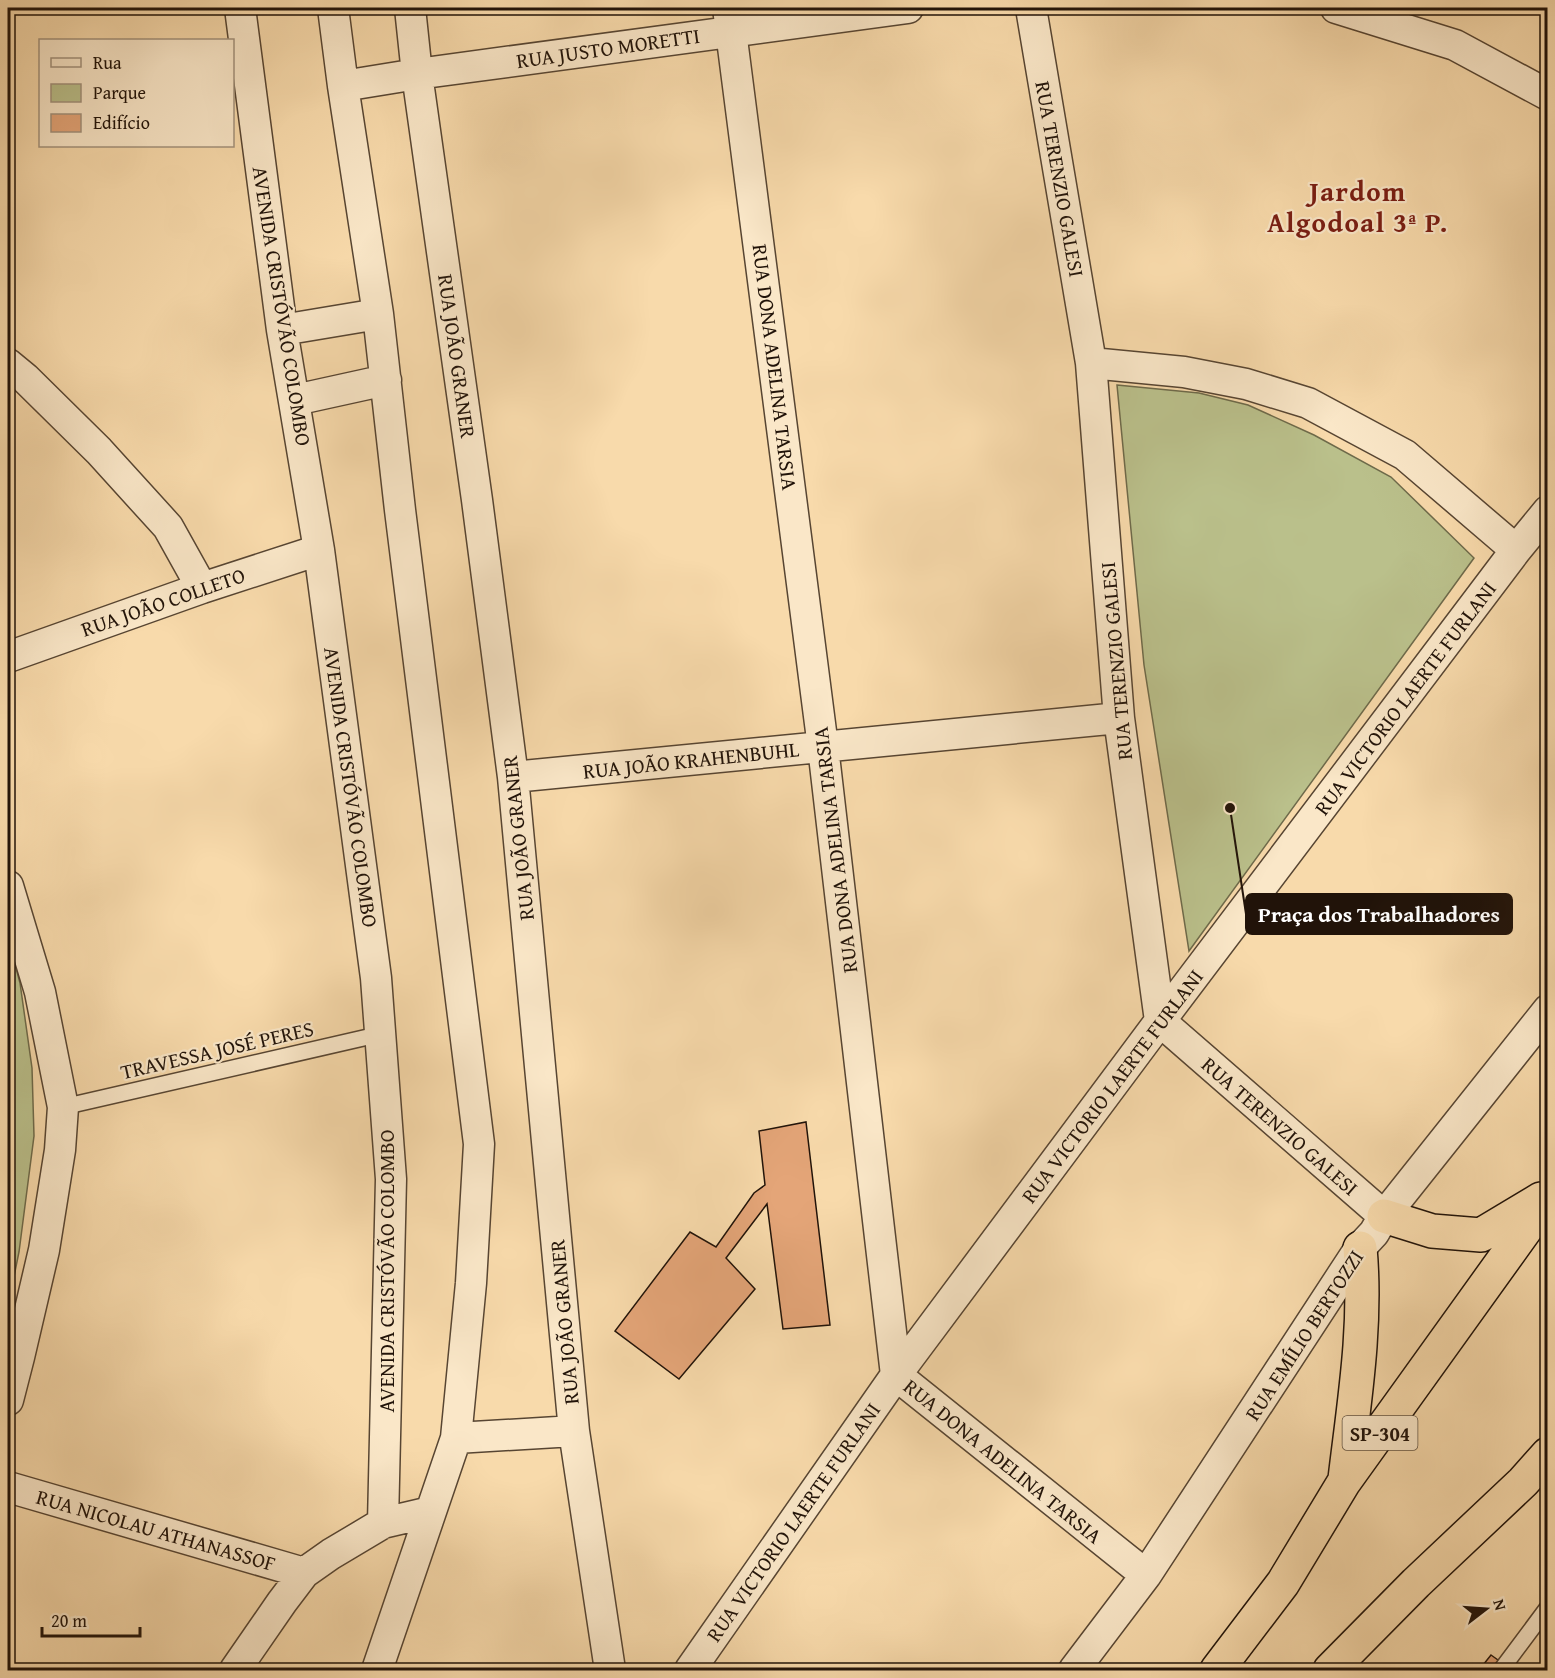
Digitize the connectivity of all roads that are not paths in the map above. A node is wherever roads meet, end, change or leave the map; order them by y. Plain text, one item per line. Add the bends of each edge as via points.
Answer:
1 (240, 8) edge
2 (333, 8) edge
3 (410, 8) edge
4 (908, 8) edge
5 (1031, 8) edge
6 (1336, 8) edge
7 (730, 19) edge
8 (417, 74) junction
9 (343, 86) junction
10 (1548, 95) edge
11 (378, 314) junction
12 (282, 330) junction
13 (1091, 363) junction
14 (8, 364) edge
15 (386, 380) junction
16 (295, 400) junction
17 (1548, 511) edge
18 (320, 550) junction
19 (1516, 550) junction
20 (202, 588) junction
21 (8, 657) edge
22 (1119, 718) junction
23 (823, 747) junction
24 (513, 777) junction
25 (8, 886) edge
26 (1548, 1010) edge
27 (1160, 1021) junction
28 (381, 1034) junction
29 (63, 1107) junction
30 (1548, 1197) edge
31 (1384, 1216) junction
32 (1360, 1248) junction
33 (896, 1375) junction
34 (8, 1400) edge
35 (574, 1431) junction
36 (456, 1438) junction
37 (1548, 1454) edge
38 (1344, 1482) junction
39 (8, 1487) edge
40 (430, 1512) junction
41 (382, 1523) junction
42 (303, 1573) junction
43 (1146, 1575) junction
44 (1283, 1583) junction
45 (1548, 1607) edge
46 (235, 1671) edge
47 (377, 1671) edge
48 (610, 1671) edge
49 (690, 1671) edge
50 (1074, 1671) edge
51 (1217, 1671) edge
52 (1225, 1671) edge
53 (1330, 1671) edge
54 (1501, 1671) edge

1 - 12 street, AVENIDA CRISTÓVÃO COLOMBO
2 - 9 street
3 - 8 street, RUA JOÃO GRANER
4 - 7 street, RUA JUSTO MORETTI
5 - 13 street, RUA TERENZIO GALESI
6 - 10 street via 1455,45
7 - 8 street, RUA JUSTO MORETTI
7 - 23 street, RUA DONA ADELINA TARSIA
8 - 9 street, RUA JUSTO MORETTI
8 - 24 street, RUA JOÃO GRANER
9 - 11 street
11 - 12 street
11 - 15 street
12 - 16 street, AVENIDA CRISTÓVÃO COLOMBO
13 - 19 street via 1184,372 1246,384 1308,403 1405,455
13 - 22 street, RUA TERENZIO GALESI
14 - 20 street via 99,451 168,527
15 - 16 street
15 - 36 street via 479,1144
16 - 18 street, AVENIDA CRISTÓVÃO COLOMBO
17 - 19 street, RUA VICTORIO LAERTE FURLANI
18 - 20 street, RUA JOÃO COLLETO
18 - 28 street, AVENIDA CRISTÓVÃO COLOMBO
19 - 27 street, RUA VICTORIO LAERTE FURLANI
20 - 21 street, RUA JOÃO COLLETO
22 - 23 street, RUA JOÃO KRAHENBUHL
22 - 27 street, RUA TERENZIO GALESI
23 - 24 street, RUA JOÃO KRAHENBUHL
23 - 33 street, RUA DONA ADELINA TARSIA
24 - 35 street, RUA JOÃO GRANER
25 - 29 street via 40,992
26 - 31 street, RUA EMÍLIO BERTOZZI
27 - 31 street, RUA TERENZIO GALESI
27 - 33 street, RUA VICTORIO LAERTE FURLANI
28 - 29 lane, TRAVESSA JOSÉ PERES
28 - 41 street, AVENIDA CRISTÓVÃO COLOMBO via 391,1179
29 - 34 street via 44,1250
30 - 31 highway via 1481,1235 1432,1232
30 - 38 highway, SP-304
31 - 32 street, RUA EMÍLIO BERTOZZI
32 - 38 highway via 1363,1310
32 - 43 street, RUA EMÍLIO BERTOZZI
33 - 43 street, RUA DONA ADELINA TARSIA
33 - 49 street, RUA VICTORIO LAERTE FURLANI
35 - 36 street
35 - 48 street, RUA JOÃO GRANER
36 - 40 street
37 - 53 highway
38 - 44 highway, SP-304
39 - 42 street, RUA NICOLAU ATHANASSOF
40 - 41 street
40 - 47 street
41 - 42 street
42 - 46 street
43 - 50 street, RUA EMÍLIO BERTOZZI
44 - 51 highway, SP-304
44 - 52 highway
45 - 54 lane

